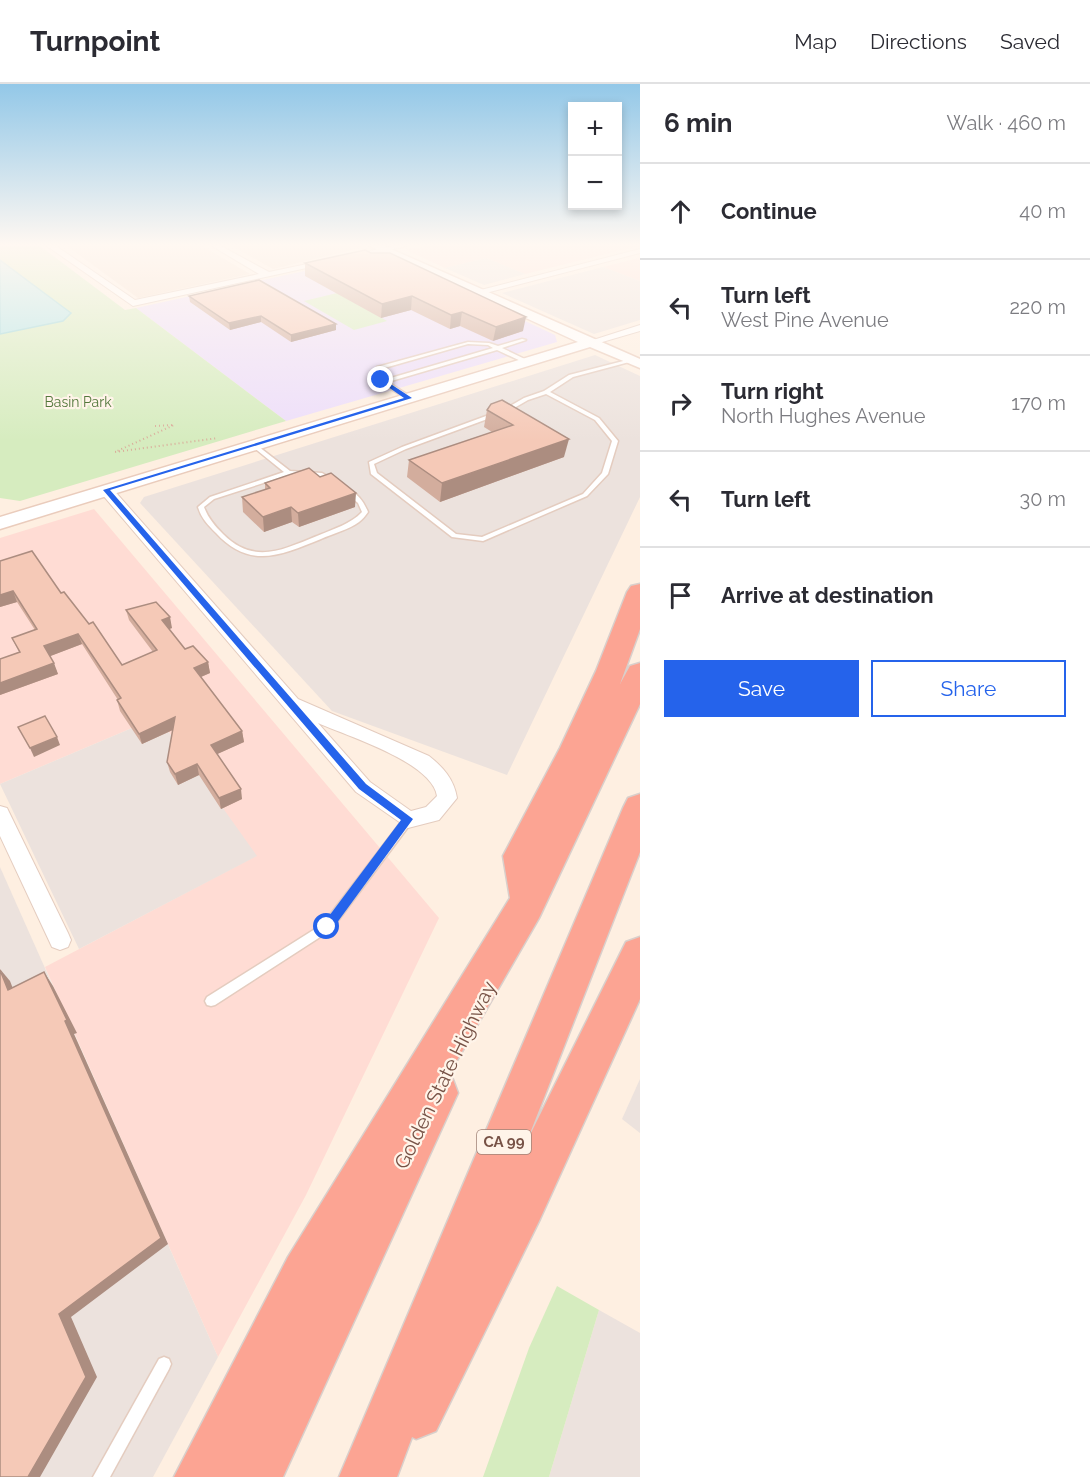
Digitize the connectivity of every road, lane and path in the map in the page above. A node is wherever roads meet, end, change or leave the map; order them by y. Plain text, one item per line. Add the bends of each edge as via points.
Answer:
1 (521, 311) edge
2 (640, 328) edge
3 (524, 340) dead end
4 (592, 342) junction
5 (499, 348) junction
6 (527, 362) junction
7 (636, 362) edge
8 (383, 382) junction
9 (546, 392) junction
10 (409, 398) junction
11 (155, 426) dead end
12 (221, 437) dead end
13 (254, 445) junction
14 (288, 473) junction
15 (106, 490) junction
16 (0, 523) edge
17 (640, 592) edge
18 (640, 673) edge
19 (295, 705) junction
20 (640, 808) edge
21 (0, 814) edge
22 (408, 819) junction
23 (529, 900) junction
24 (60, 940) dead end
25 (640, 954) edge
26 (211, 1001) dead end
27 (164, 1364) dead end
28 (101, 1477) edge
29 (203, 1477) edge
30 (253, 1477) edge
31 (369, 1477) edge
32 (382, 1477) edge

1 - 4 street
2 - 4 street
3 - 5 lane
4 - 6 street
4 - 7 street
5 - 6 lane
5 - 8 lane
5 - 8 lane via 468,343 389,364 376,374
6 - 10 street
7 - 9 lane via 571,376
8 - 10 lane
9 - 9 lane via 371,463 374,474 454,536 483,539 585,495 604,474 615,441 597,418
10 - 13 street
11 - 12 path via 174,425 115,452
13 - 14 lane
13 - 15 street
14 - 14 lane via 322,475 361,502 365,512 341,528 258,555 226,541 203,517 201,507 212,498
15 - 16 street
15 - 19 street
17 - 23 highway via 611,671 521,856
18 - 23 highway, Golden State Highway
19 - 22 street via 363,786
19 - 22 street via 407,753 439,775 447,798 432,814
20 - 31 highway, CA 99
21 - 24 street
22 - 26 lane via 327,927
23 - 29 highway via 306,1275
23 - 30 highway, Golden State Highway
25 - 32 highway via 523,1202
27 - 28 lane

